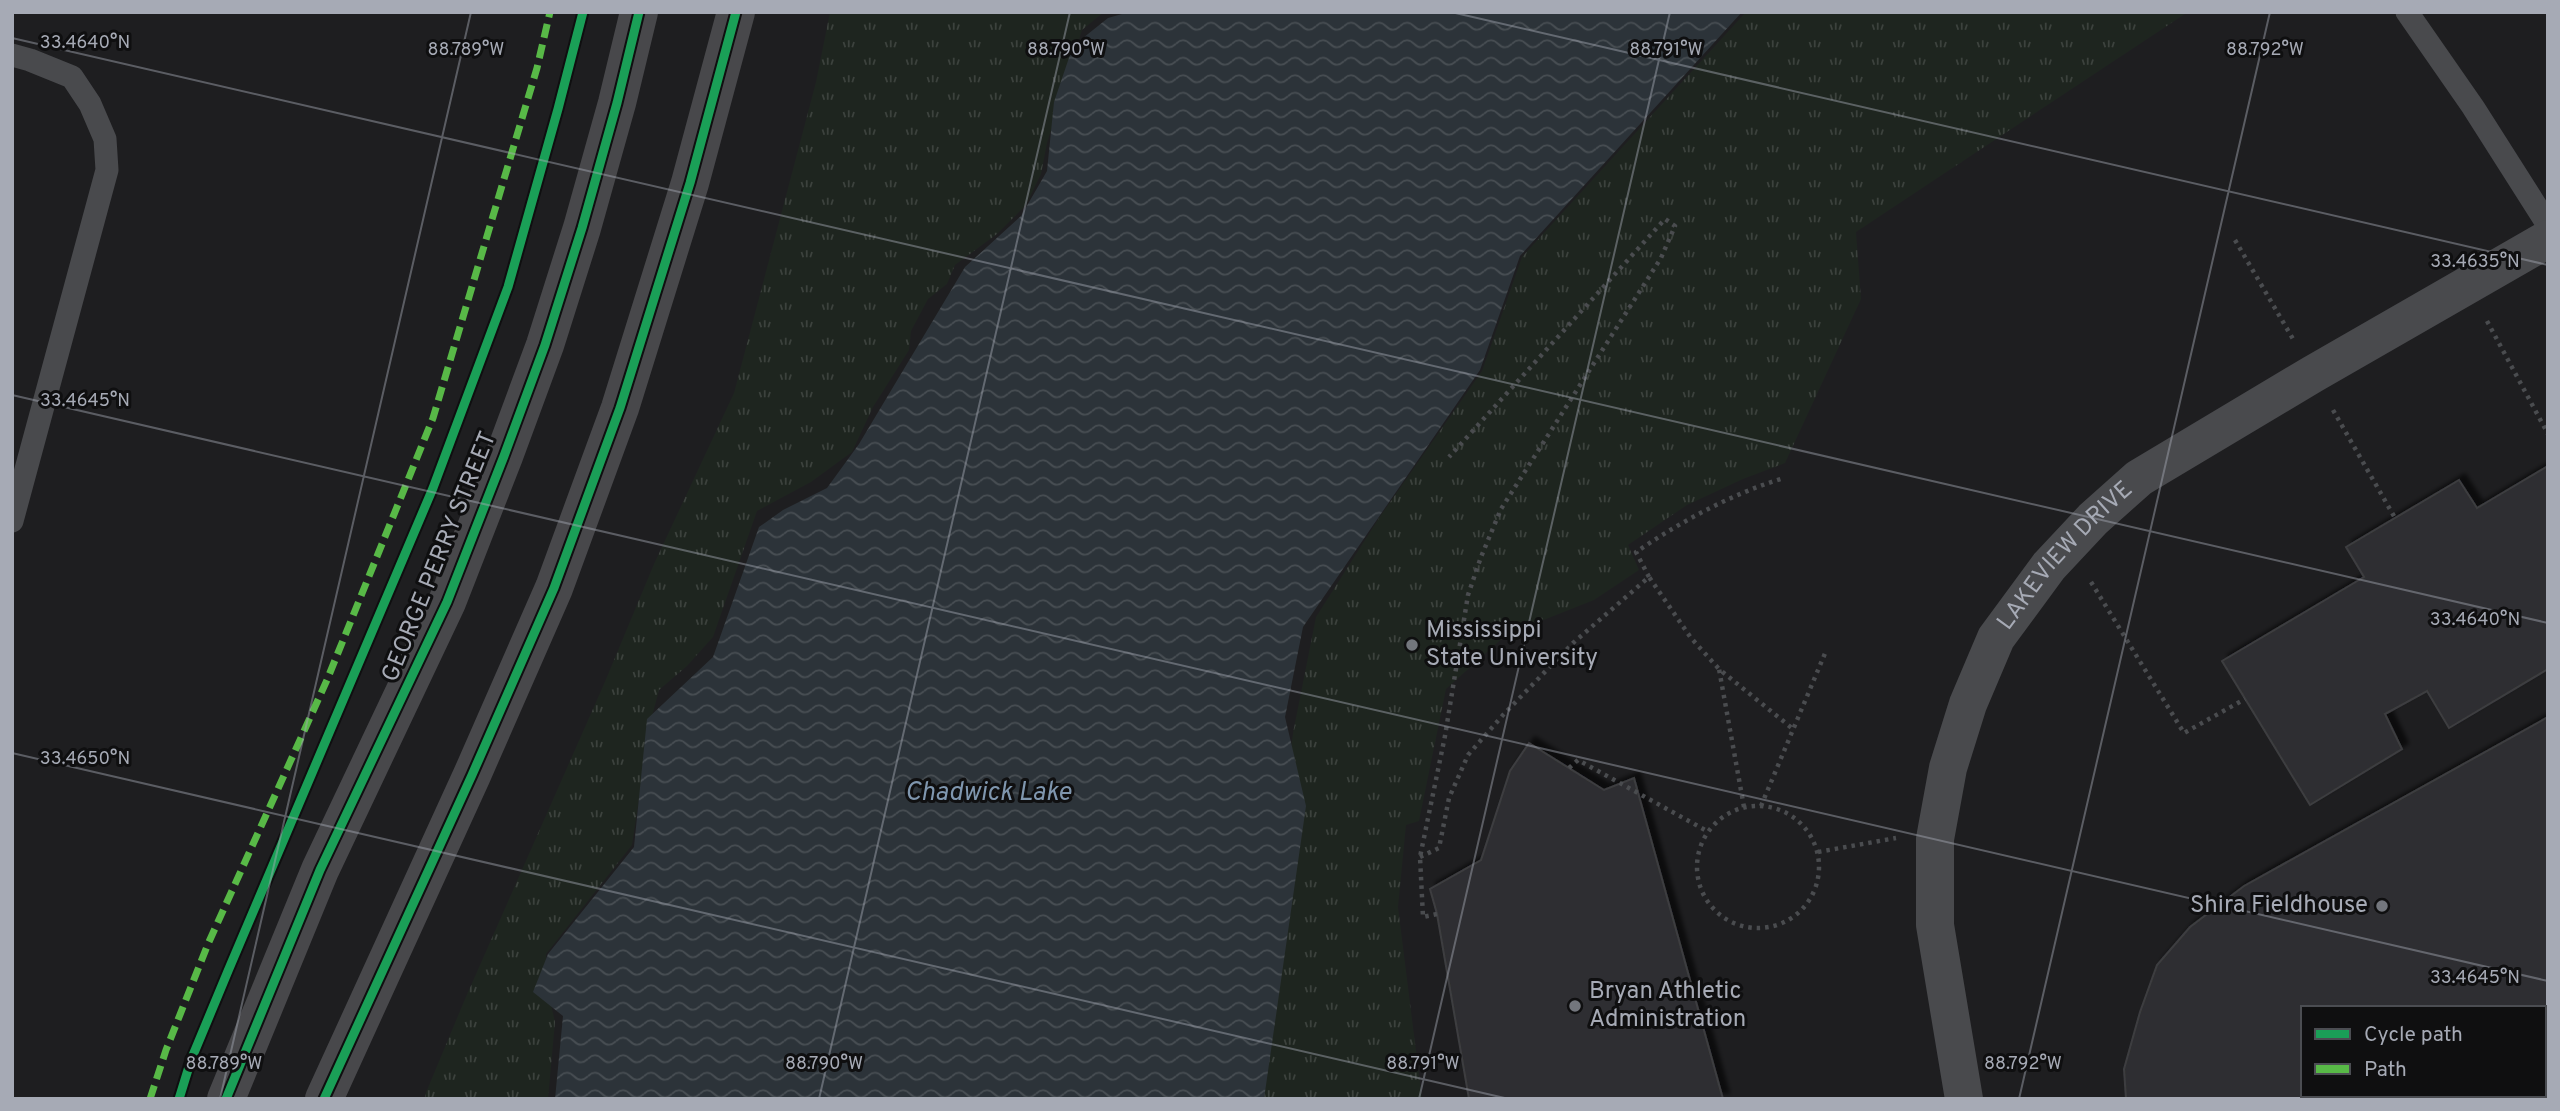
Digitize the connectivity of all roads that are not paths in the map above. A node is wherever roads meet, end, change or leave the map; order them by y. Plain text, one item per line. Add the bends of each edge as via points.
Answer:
1 (639, 12) edge
2 (736, 12) edge
3 (2407, 12) edge
4 (12, 55) edge
5 (2548, 225) edge
6 (2548, 239) edge
7 (12, 521) edge
8 (226, 1099) edge
9 (324, 1099) edge
10 (1964, 1099) edge

1 - 8 street, GEORGE PERRY STREET via 582,228 508,444 447,602 320,870
2 - 9 street via 690,183 620,408 554,588
3 - 5 lane
4 - 7 lane via 72,77 105,139 107,170
6 - 10 street, LAKEVIEW DRIVE via 2139,478 2049,566 1996,638 1948,768 1935,839 1935,925

